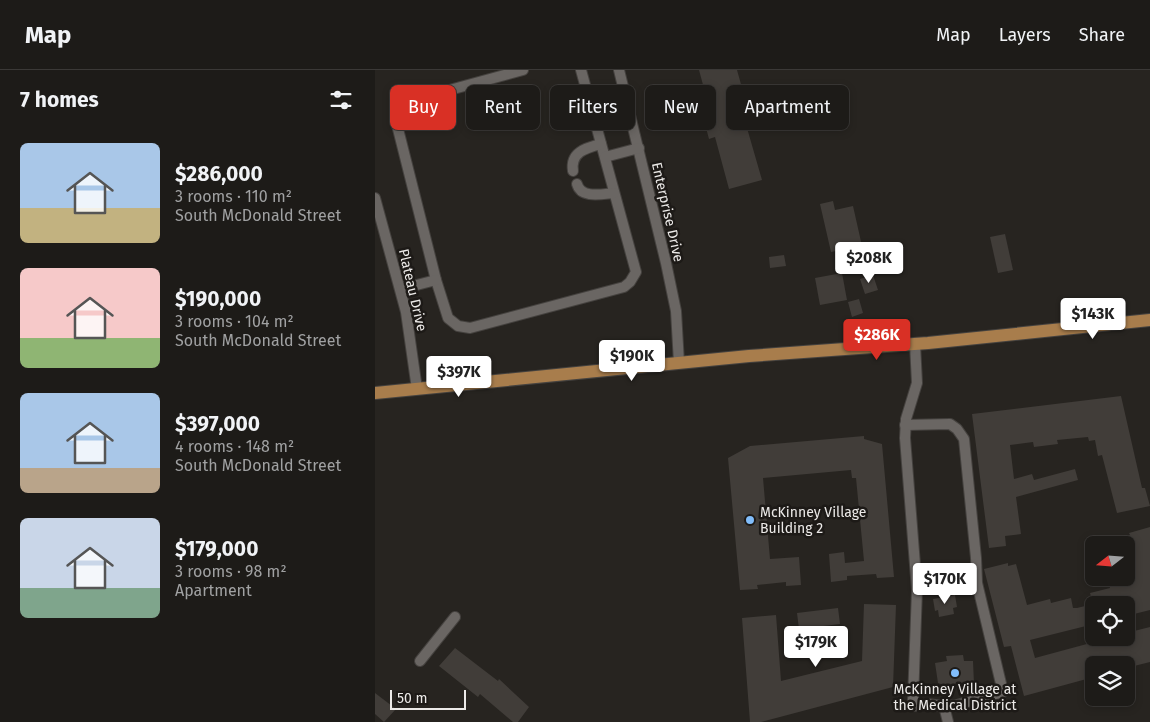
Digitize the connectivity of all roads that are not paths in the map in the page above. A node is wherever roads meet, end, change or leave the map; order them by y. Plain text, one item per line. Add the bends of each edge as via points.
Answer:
1 (523, 70) edge
2 (581, 70) edge
3 (619, 70) edge
4 (601, 144) junction
5 (639, 148) junction
6 (605, 157) junction
7 (573, 171) dead end
8 (577, 184) dead end
9 (614, 193) junction
10 (375, 198) edge
11 (436, 280) junction
12 (401, 289) junction
13 (1150, 320) edge
14 (915, 344) junction
15 (679, 363) junction
16 (417, 389) junction
17 (375, 393) edge
18 (905, 425) junction
19 (455, 617) dead end
20 (420, 661) dead end
21 (944, 706) junction
22 (948, 722) edge

1 - 11 street via 402,103 396,111
2 - 4 street
3 - 5 street, Enterprise Drive
4 - 6 street
4 - 7 street via 578,153 573,159
5 - 6 street
5 - 15 street, Enterprise Drive via 676,311
6 - 9 street
8 - 9 street via 583,192 591,194
9 - 11 street via 635,272 624,287 469,328 458,326 448,318
10 - 12 street, Plateau Drive
11 - 12 street
12 - 16 street, Plateau Drive
13 - 14 main road
14 - 15 main road
14 - 18 street via 917,383
15 - 16 main road
16 - 17 main road
18 - 21 street via 917,590 913,706
18 - 21 street via 950,424 964,439 977,583 1003,692
19 - 20 street
21 - 22 street

